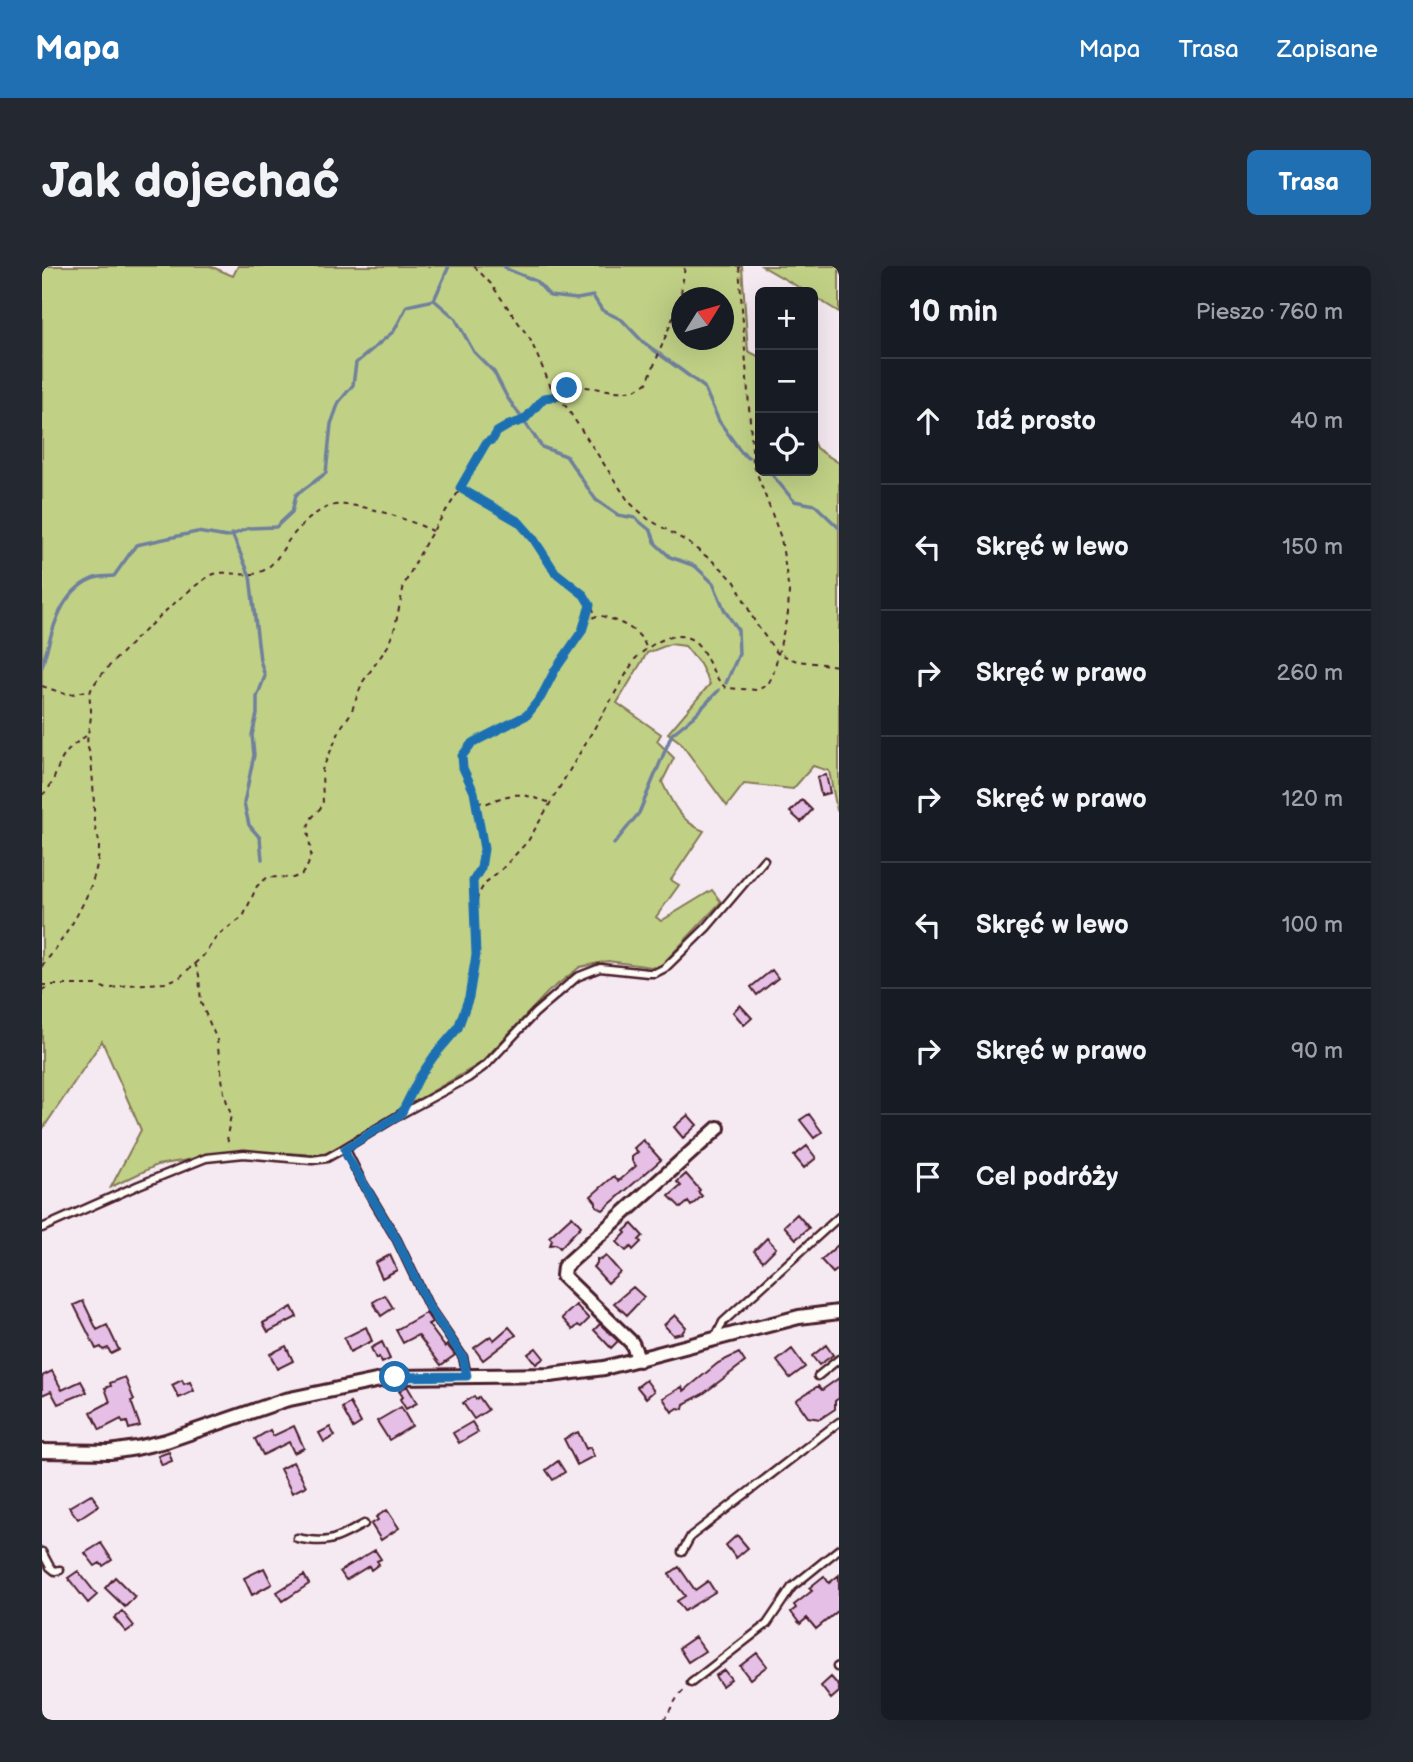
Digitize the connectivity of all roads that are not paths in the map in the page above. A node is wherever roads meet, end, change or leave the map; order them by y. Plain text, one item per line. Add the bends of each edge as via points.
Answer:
1 (764, 860) dead end
2 (718, 1128) dead end
3 (345, 1149) junction
4 (839, 1217) edge
5 (42, 1228) edge
6 (839, 1312) edge
7 (714, 1340) junction
8 (839, 1359) edge
9 (639, 1360) junction
10 (467, 1376) junction
11 (818, 1376) dead end
12 (839, 1422) edge
13 (42, 1451) edge
14 (364, 1524) dead end
15 (297, 1538) dead end
16 (839, 1549) edge
17 (42, 1552) edge
18 (682, 1552) dead end
19 (61, 1570) dead end
20 (691, 1683) road end

1 - 3 lane via 665,968 648,973 600,968 577,977 487,1064
2 - 9 street via 565,1267 563,1276 632,1343
3 - 5 lane via 312,1160 206,1158
3 - 10 lane via 429,1307 463,1357
4 - 7 lane via 723,1322
6 - 7 street via 799,1317
7 - 9 street
8 - 11 lane
9 - 10 street via 550,1375
10 - 13 street via 395,1377 323,1390 136,1448
12 - 18 lane via 691,1536
14 - 15 lane via 333,1541
16 - 20 lane via 792,1587 767,1624
17 - 19 lane via 50,1567

